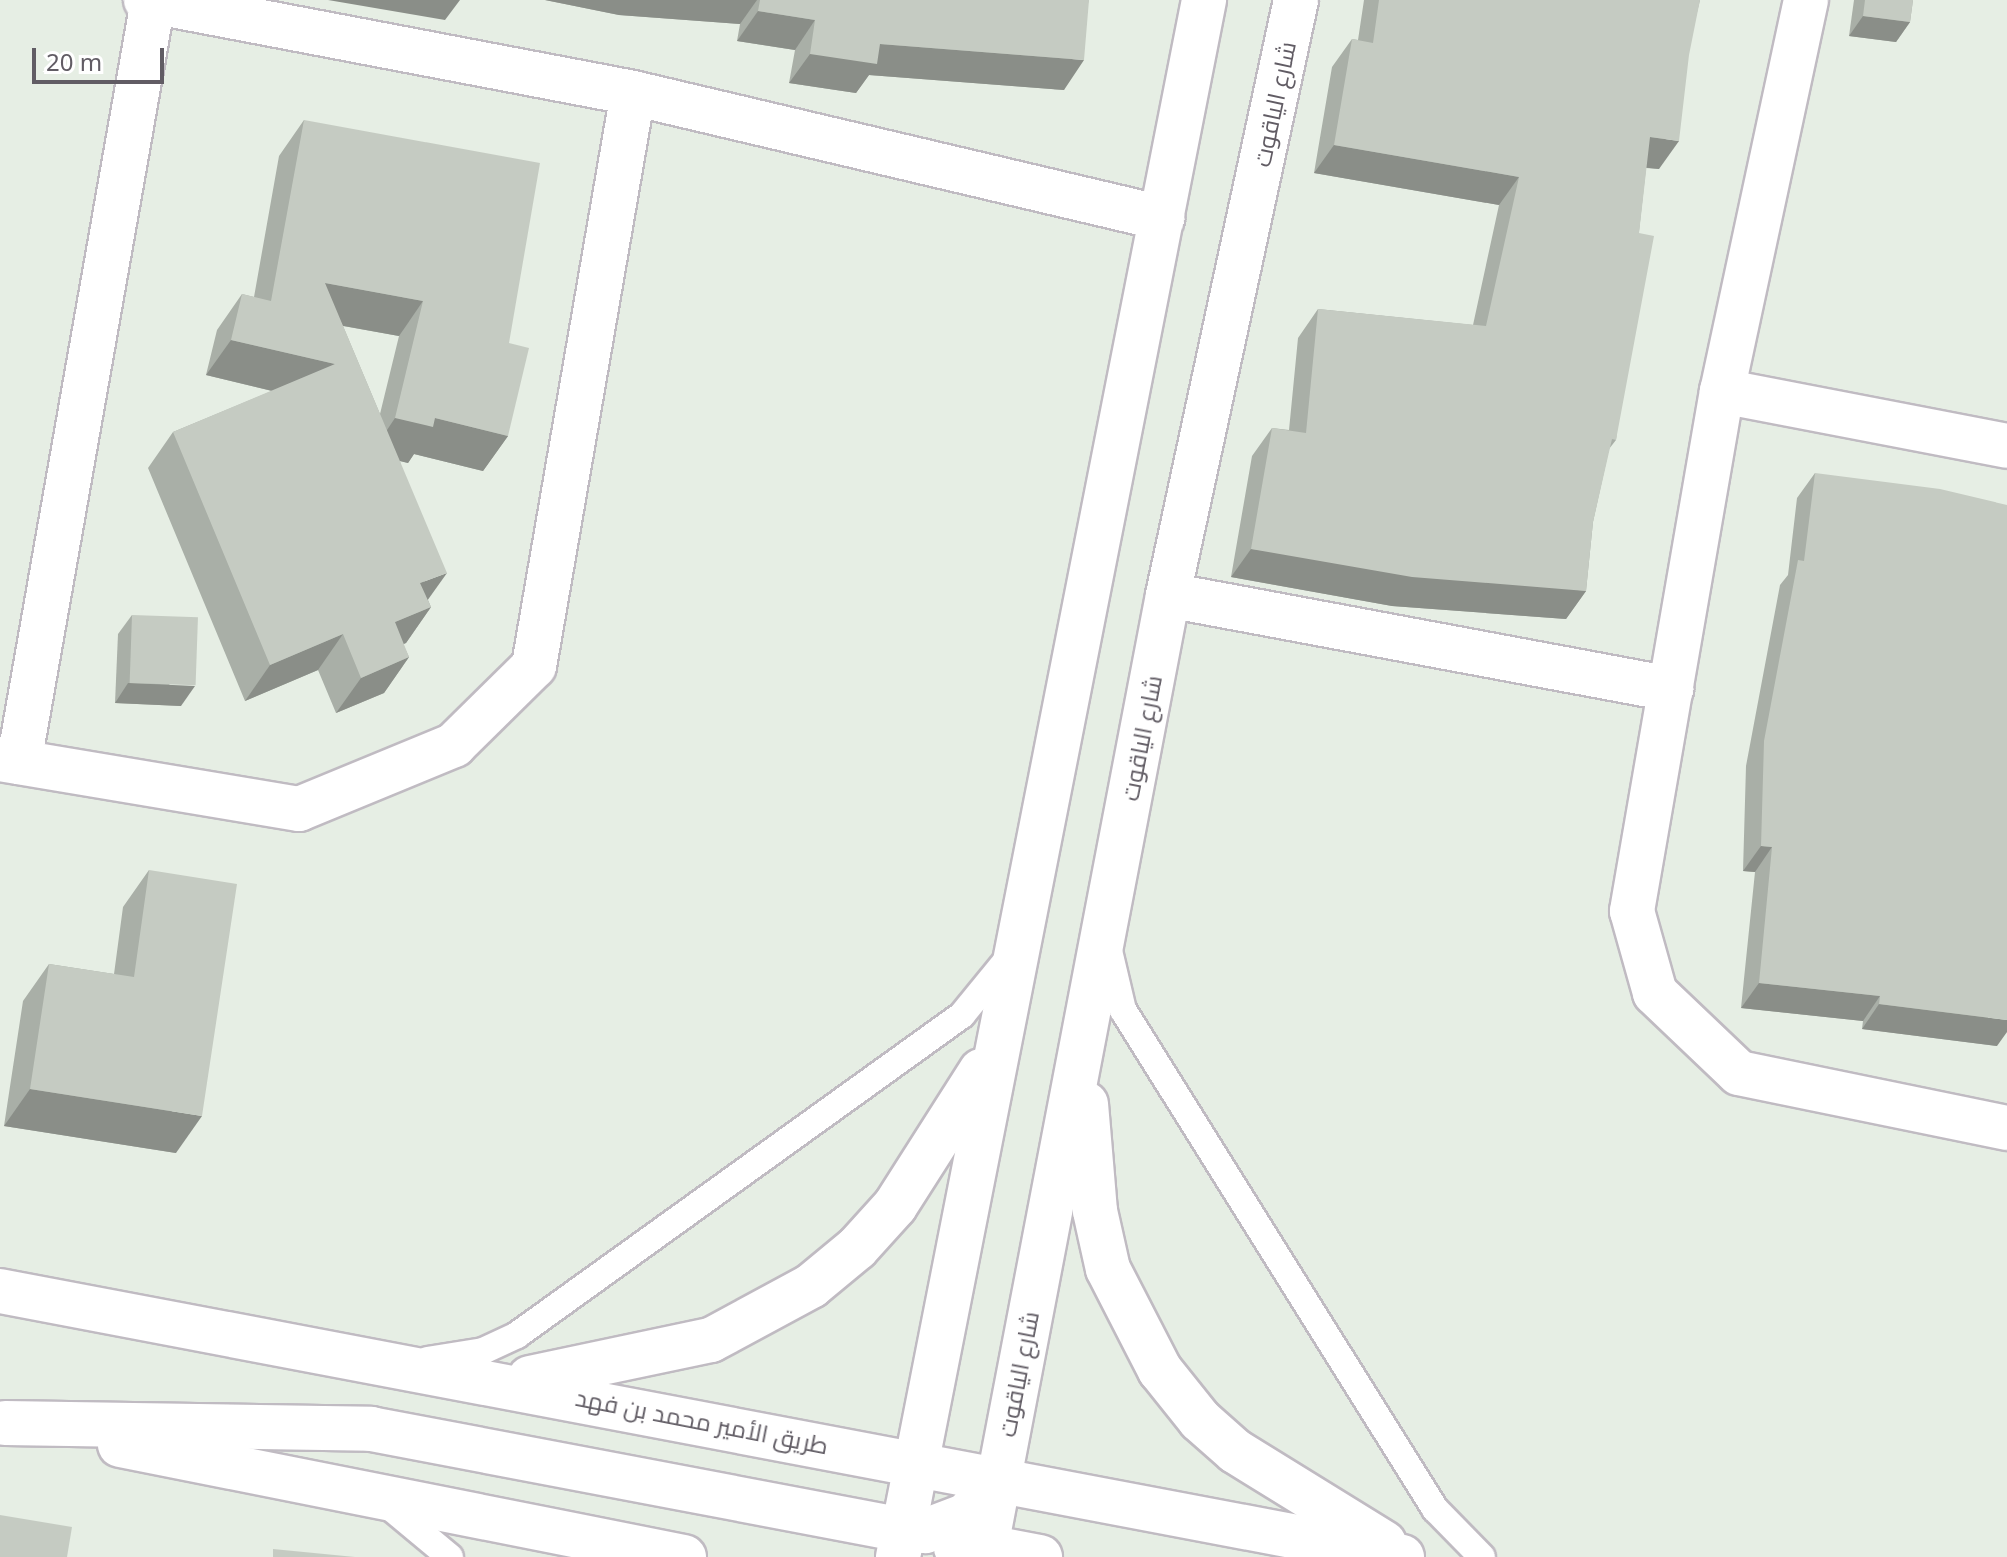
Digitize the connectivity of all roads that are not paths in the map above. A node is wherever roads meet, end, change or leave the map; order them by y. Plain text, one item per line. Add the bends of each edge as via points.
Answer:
1 (1204, 0) edge
2 (1296, 0) edge
3 (1806, 0) edge
4 (149, 1) edge
5 (633, 93) junction
6 (1162, 218) junction
7 (1722, 391) junction
8 (2007, 446) edge
9 (1168, 595) junction
10 (1671, 689) junction
11 (10, 761) edge
12 (1107, 912) junction
13 (1018, 932) junction
14 (1082, 1047) junction
15 (995, 1048) junction
16 (2007, 1128) edge
17 (0, 1291) edge
18 (392, 1362) junction
19 (504, 1383) junction
20 (3, 1423) edge
21 (915, 1462) junction
22 (998, 1478) junction
23 (367, 1493) junction
24 (480, 1515) junction
25 (942, 1547) edge
26 (450, 1557) edge
27 (547, 1557) edge
28 (684, 1557) edge
29 (1040, 1557) edge
30 (1404, 1557) edge
31 (1482, 1557) edge

1 - 6 street
2 - 9 street, شارع الياقوت
3 - 7 street
4 - 5 street
4 - 11 street
5 - 6 street
5 - 11 street via 534,666 454,745 299,809
6 - 13 street
7 - 8 street
7 - 10 street
9 - 10 street
9 - 12 street, شارع الياقوت
10 - 16 street via 1632,911 1655,993 1739,1073
12 - 14 street, شارع الياقوت
12 - 31 lane via 1114,985 1123,1010 1435,1509
13 - 15 street
13 - 18 lane via 986,991 962,1015 517,1335 483,1351
14 - 22 street, شارع الياقوت
14 - 30 street via 1095,1211 1108,1269 1160,1370 1200,1420 1235,1451
15 - 19 street via 895,1206 857,1248 811,1286 711,1340
15 - 21 street
17 - 18 street, طريق الأمير محمد بن فهد
18 - 19 street, طريق الأمير محمد بن فهد
19 - 21 street, طريق الأمير محمد بن فهد
20 - 23 street
20 - 25 street via 371,1429
21 - 22 street, طريق الأمير محمد بن فهد
21 - 25 street
22 - 25 street
22 - 30 street, طريق الأمير محمد بن فهد
23 - 24 street
23 - 26 lane via 410,1519
24 - 27 street
24 - 28 street
25 - 29 street

